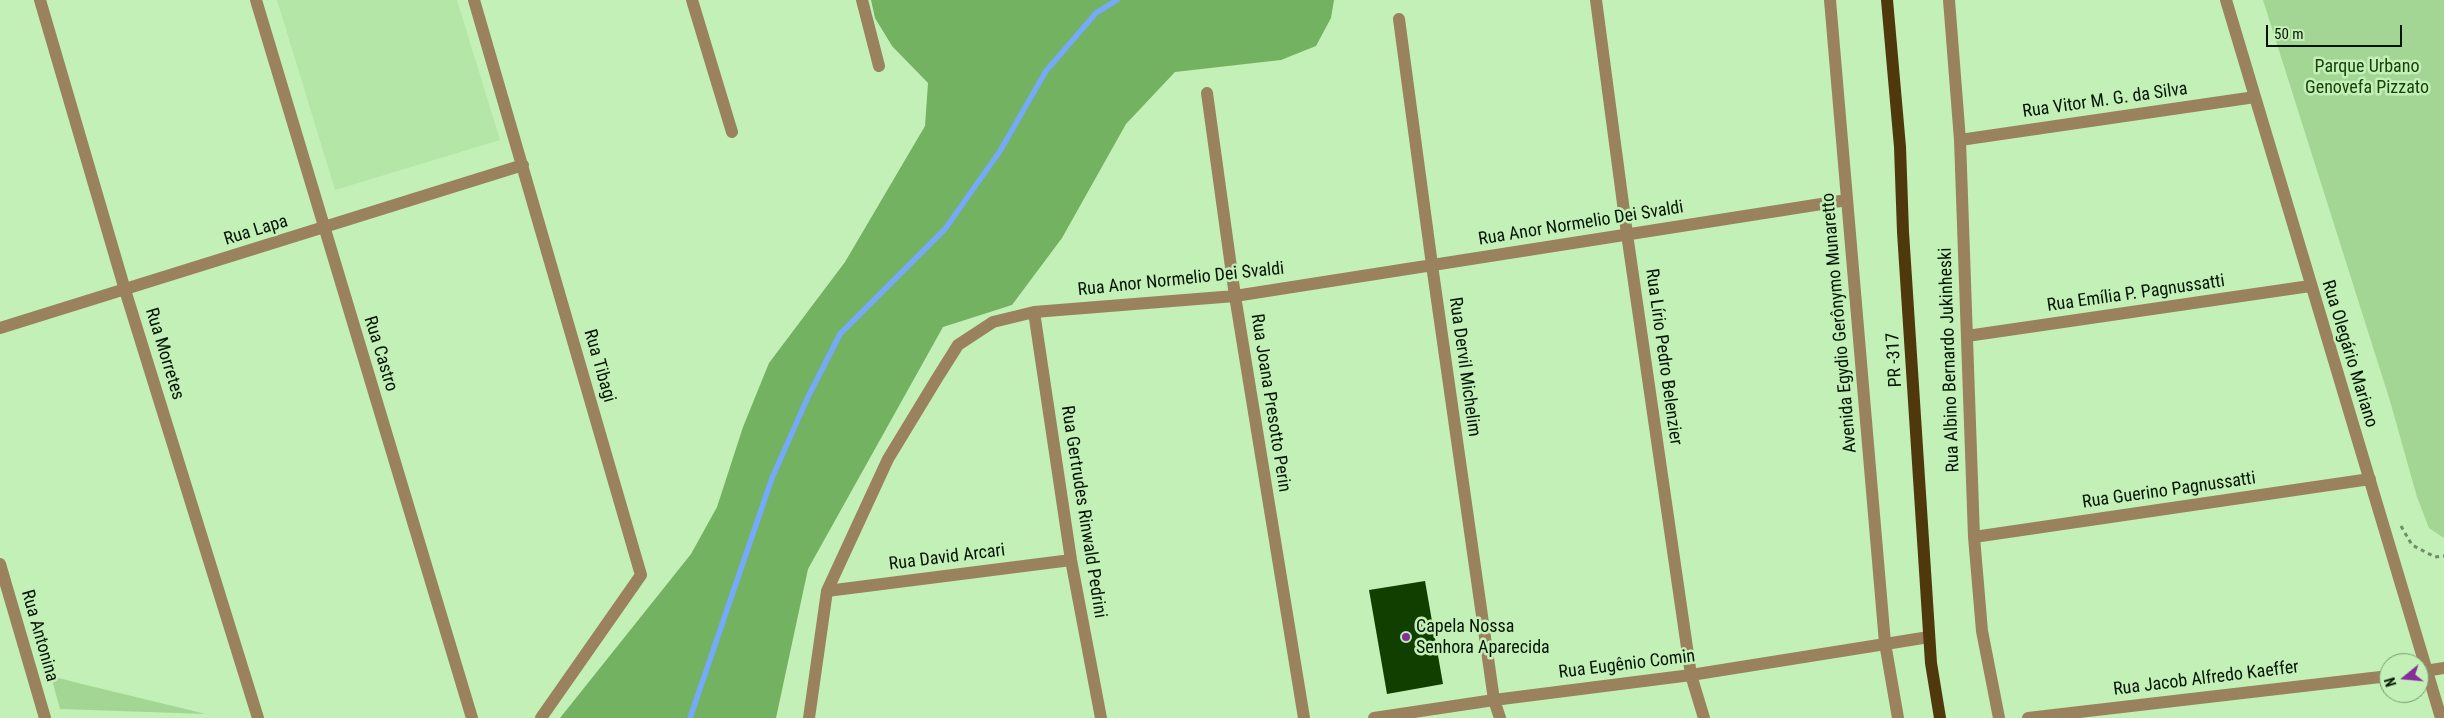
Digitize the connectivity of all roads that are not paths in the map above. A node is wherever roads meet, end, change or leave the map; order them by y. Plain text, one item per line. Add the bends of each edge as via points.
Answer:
1 (40, 0) edge
2 (256, 0) edge
3 (474, 0) edge
4 (692, 0) edge
5 (862, 0) edge
6 (1596, 0) edge
7 (1830, 0) edge
8 (1887, 0) edge
9 (1950, 0) edge
10 (2226, 0) edge
11 (1399, 19) dead end
12 (879, 66) dead end
13 (1207, 93) dead end
14 (2254, 97) junction
15 (732, 132) dead end
16 (1960, 140) junction
17 (523, 165) junction
18 (1847, 200) junction
19 (324, 228) junction
20 (1627, 234) junction
21 (1432, 265) junction
22 (2310, 286) junction
23 (125, 290) junction
24 (1235, 296) junction
25 (1034, 312) junction
26 (0, 328) edge
27 (1967, 336) junction
28 (2370, 479) junction
29 (1974, 537) junction
30 (1071, 560) junction
31 (0, 564) edge
32 (827, 591) junction
33 (1929, 638) junction
34 (1885, 644) junction
35 (2418, 653) edge
36 (2444, 668) edge
37 (2429, 671) edge
38 (1691, 675) junction
39 (2379, 677) edge
40 (2429, 687) edge
41 (1494, 700) junction
42 (45, 718) edge
43 (258, 718) edge
44 (472, 718) edge
45 (541, 718) edge
46 (809, 718) edge
47 (1101, 718) edge
48 (1304, 718) edge
49 (1374, 718) edge
50 (1500, 718) edge
51 (1704, 718) edge
52 (1898, 718) edge
53 (1940, 718) edge
54 (1999, 718) edge
55 (2028, 718) edge
56 (2441, 718) edge

1 - 23 street, Rua Morretes
2 - 19 street, Rua Castro
3 - 17 street, Rua Tibagi
4 - 15 street
5 - 12 street
6 - 20 street, Rua Lírio Pedro Belenzier
7 - 18 street, Avenida Egydio Gerônymo Munaretto
8 - 33 main road, PR -317 via 1900,146
9 - 16 street, Rua Albino Bernardo Jukinheski
10 - 14 street, Rua Olegário Mariano
11 - 21 street, Rua Dervil Michelim
13 - 24 street, Rua Joana Presotto Perin
14 - 16 street, Rua Vitor M. G. da Silva
14 - 22 street, Rua Olegário Mariano
16 - 27 street, Rua Albino Bernardo Jukinheski
17 - 19 street, Rua Lapa
17 - 45 street, Rua Tibagi via 641,575
18 - 20 street, Rua Anor Normelio Dei Svaldi
18 - 34 street, Avenida Egydio Gerônymo Munaretto
19 - 23 street, Rua Lapa
19 - 44 street, Rua Castro
20 - 21 street, Rua Anor Normelio Dei Svaldi
20 - 38 street, Rua Lírio Pedro Belenzier
21 - 24 street, Rua Anor Normelio Dei Svaldi
21 - 41 street, Rua Dervil Michelim
22 - 27 street, Rua Emília P. Pagnussatti
22 - 28 street, Rua Olegário Mariano
23 - 26 street, Rua Lapa
23 - 43 street, Rua Morretes
24 - 25 street, Rua Anor Normelio Dei Svaldi
24 - 48 street, Rua Joana Presotto Perin
25 - 30 street, Rua Gertrudes Rinwald Pedrini
25 - 32 street, Rua Anor Normelio Dei Svaldi via 993,322 958,345 888,459
27 - 29 street, Rua Albino Bernardo Jukinheski
28 - 29 street, Rua Guerino Pagnussatti
28 - 35 street, Rua Olegário Mariano
29 - 54 street, Rua Albino Bernardo Jukinheski via 1982,631
30 - 32 street, Rua David Arcari
30 - 47 street, Rua Gertrudes Rinwald Pedrini
31 - 42 street, Rua Antonina
32 - 46 street, Rua Anor Normelio Dei Svaldi
33 - 34 street, Rua Eugênio Comin
33 - 53 main road, PR -317
34 - 38 street, Rua Eugênio Comin
34 - 52 street, Avenida Egydio Gerônymo Munaretto
36 - 37 street
38 - 41 street, Rua Eugênio Comin
38 - 51 street, Rua Lírio Pedro Belenzier
39 - 55 street, Rua Jacob Alfredo Kaeffer
40 - 56 street, Rua Olegário Mariano
41 - 49 street, Rua Eugênio Comin
41 - 50 street, Rua Dervil Michelim

